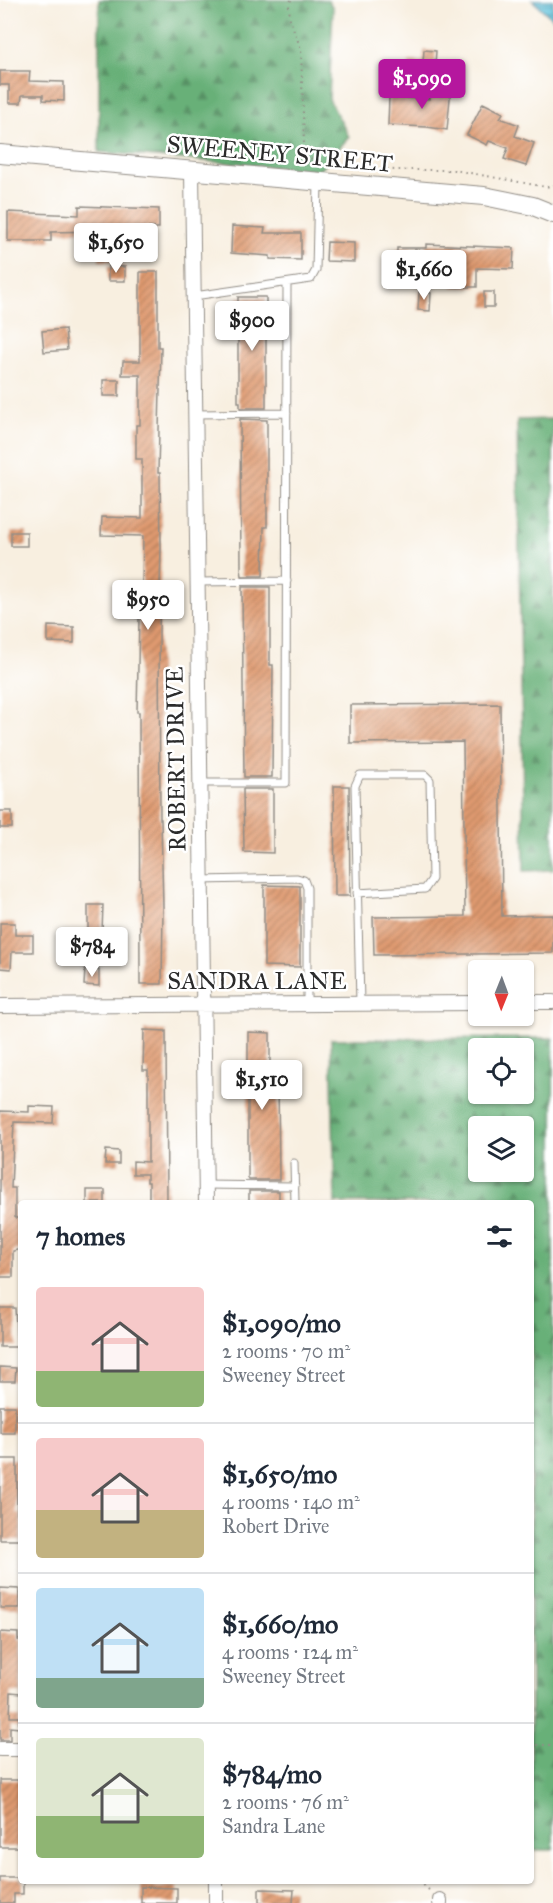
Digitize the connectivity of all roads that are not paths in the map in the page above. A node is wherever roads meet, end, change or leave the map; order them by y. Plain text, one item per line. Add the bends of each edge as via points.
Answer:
1 (0, 154) edge
2 (192, 170) junction
3 (318, 182) junction
4 (553, 214) edge
5 (287, 284) junction
6 (194, 296) junction
7 (287, 413) junction
8 (195, 414) junction
9 (287, 580) junction
10 (197, 582) junction
11 (199, 783) junction
12 (200, 880) junction
13 (357, 893) junction
14 (534, 1002) edge
15 (553, 1002) edge
16 (202, 1003) junction
17 (307, 1003) junction
18 (360, 1003) junction
19 (468, 1003) edge
20 (0, 1006) edge
21 (294, 1163) dead end
22 (205, 1185) junction
23 (295, 1186) junction
24 (206, 1200) edge
25 (295, 1200) edge
26 (0, 1749) edge
27 (18, 1749) edge
28 (216, 1884) edge
29 (216, 1903) edge

1 - 2 street, SWEENEY STREET
2 - 3 street, SWEENEY STREET
2 - 6 street, ROBERT DRIVE
3 - 4 street, SWEENEY STREET via 484,196
3 - 5 lane via 316,270 311,279
5 - 6 lane
5 - 7 lane
6 - 8 street, ROBERT DRIVE
7 - 8 lane
7 - 9 lane
8 - 10 street, ROBERT DRIVE
9 - 10 lane
9 - 11 lane via 286,783
10 - 11 street, ROBERT DRIVE
11 - 12 street, ROBERT DRIVE
12 - 16 street, ROBERT DRIVE
12 - 17 lane via 304,880
13 - 13 lane via 355,786 360,775 425,775 430,780 432,879 425,889
13 - 18 lane
14 - 15 street
16 - 17 street, SANDRA LANE
16 - 20 street, SANDRA LANE
16 - 22 street, ROBERT DRIVE
17 - 18 street, SANDRA LANE
18 - 19 street, SANDRA LANE
21 - 23 lane
22 - 23 lane
22 - 24 street, ROBERT DRIVE
23 - 25 lane
26 - 27 street
28 - 29 street

